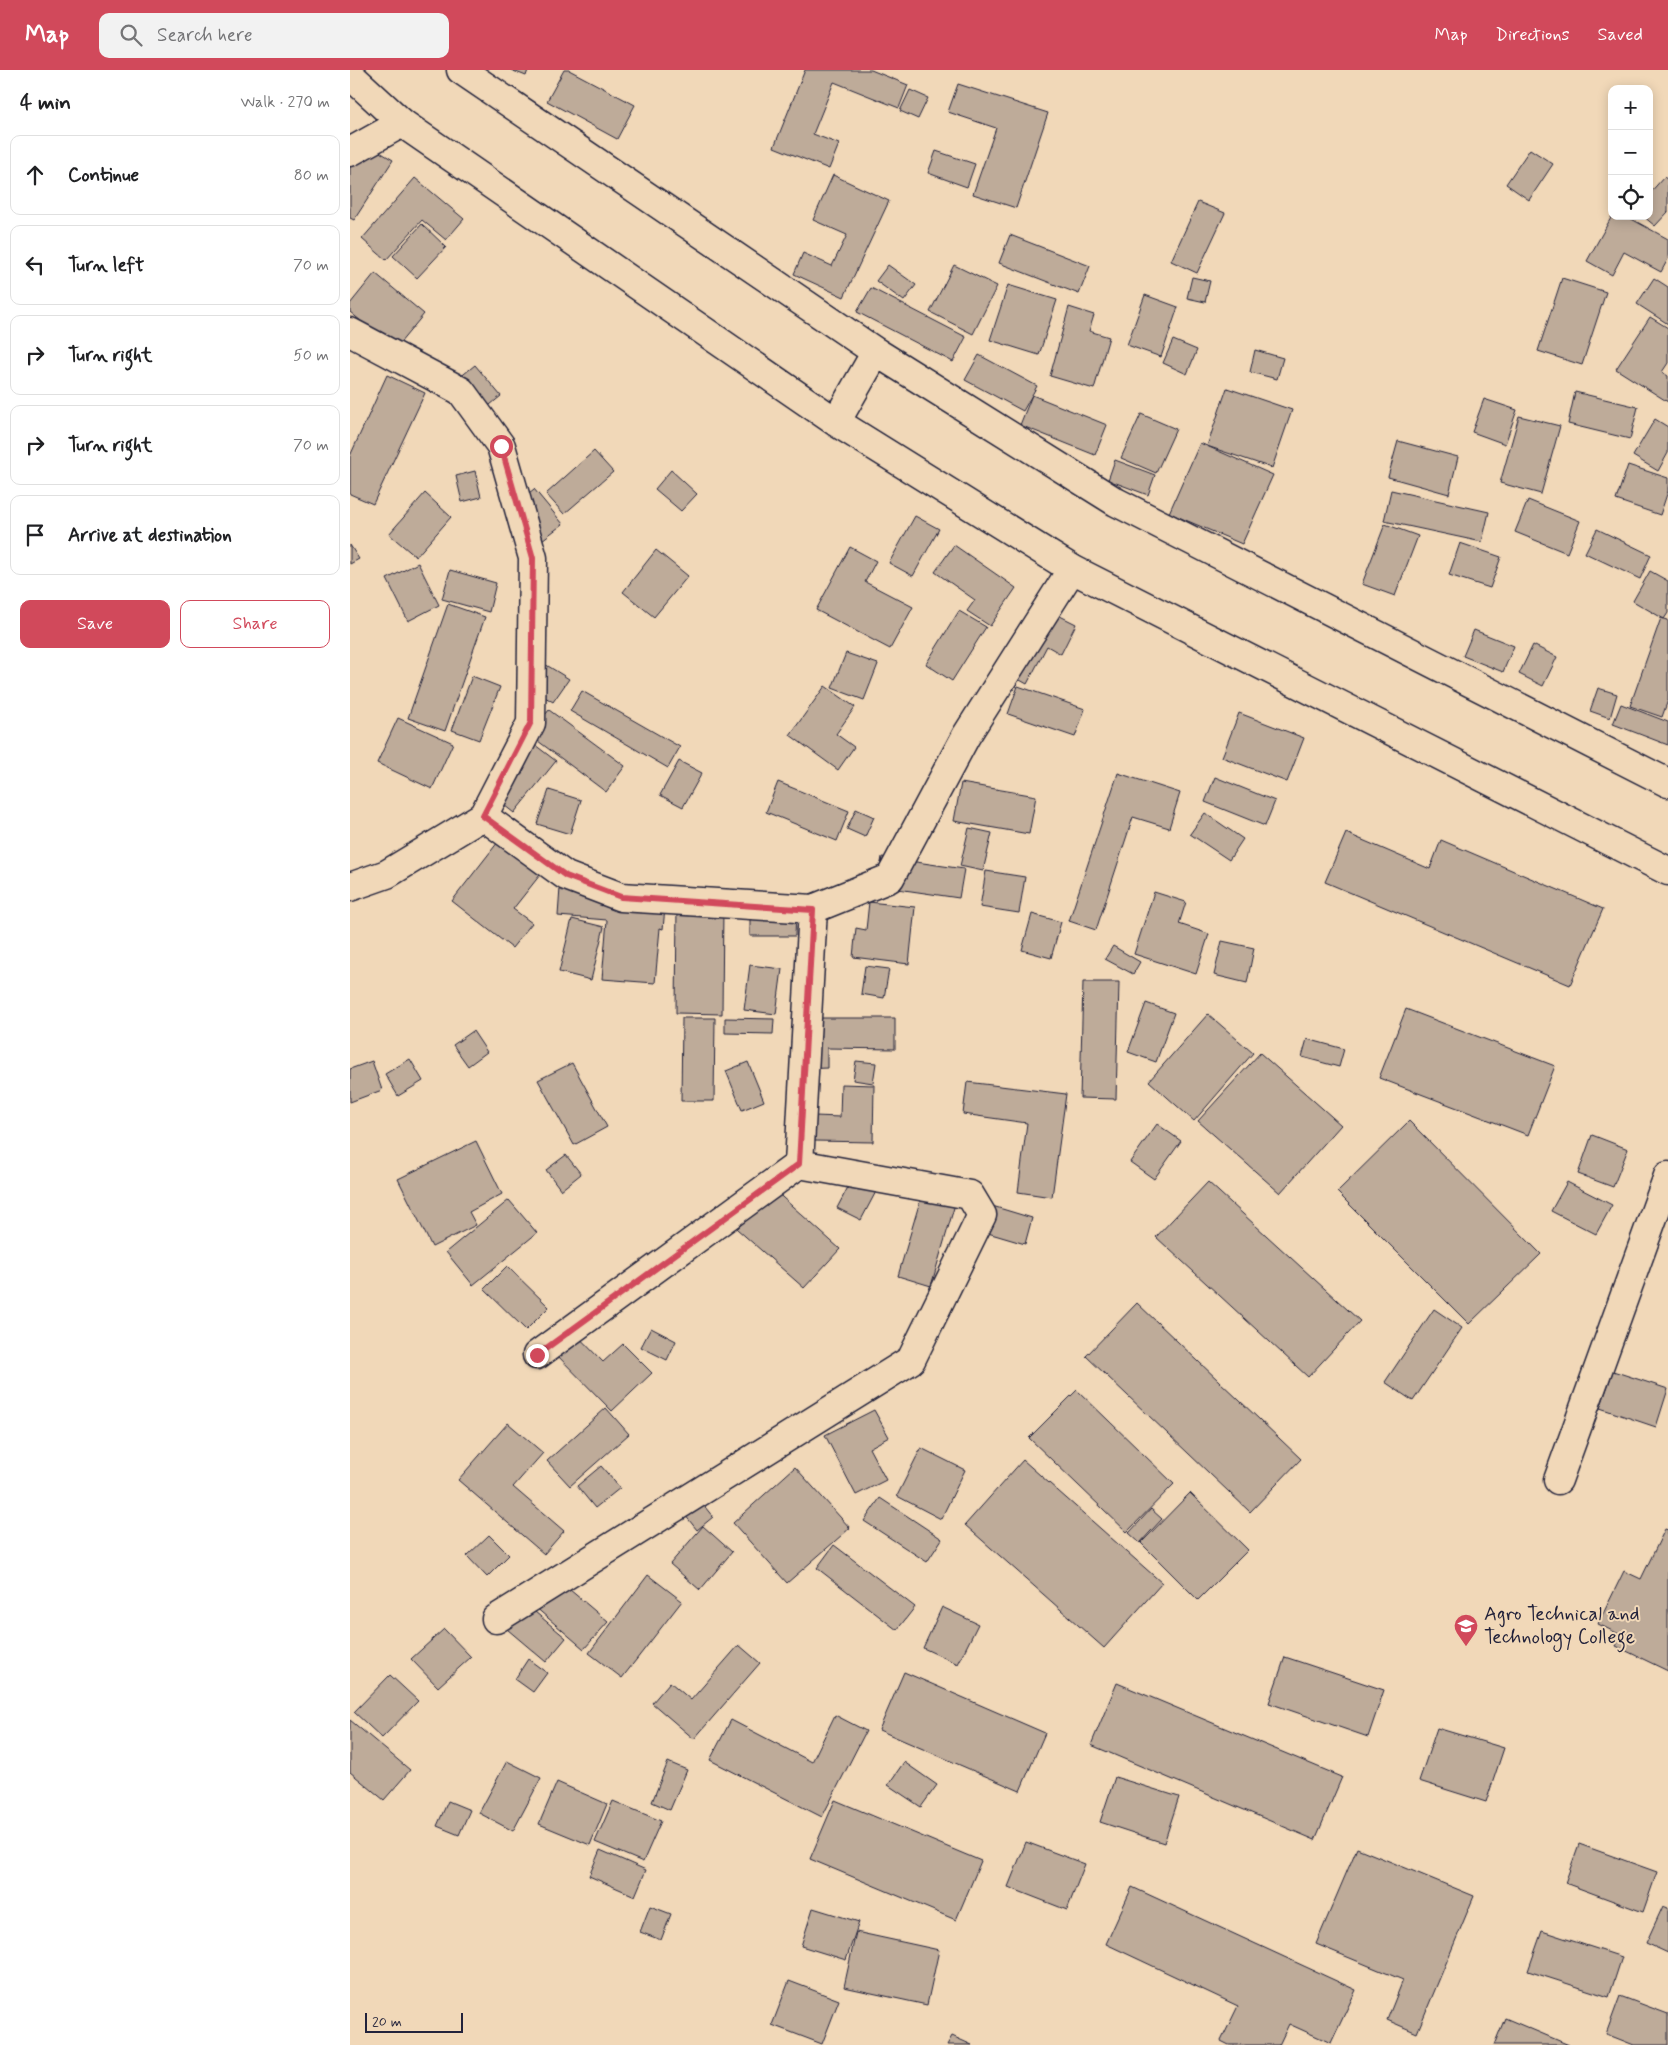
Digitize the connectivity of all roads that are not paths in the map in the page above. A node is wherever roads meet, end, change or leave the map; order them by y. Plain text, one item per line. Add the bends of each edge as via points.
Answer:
1 (461, 70) edge
2 (350, 75) edge
3 (402, 123) junction
4 (350, 152) edge
5 (350, 332) edge
6 (876, 352) junction
7 (836, 422) junction
8 (1072, 569) junction
9 (1668, 783) edge
10 (483, 816) junction
11 (1668, 871) edge
12 (350, 887) edge
13 (813, 910) junction
14 (799, 1164) junction
15 (1668, 1176) edge
16 (537, 1355) dead end
17 (1558, 1480) dead end
18 (496, 1619) dead end

1 - 6 main road
2 - 3 main road
3 - 4 main road
3 - 7 main road
5 - 10 main road via 460,391 501,446 533,558 531,722
6 - 7 main road
6 - 9 main road via 1116,502
7 - 8 main road
8 - 11 main road
8 - 13 main road via 966,736 890,878
10 - 12 main road via 387,874
10 - 13 main road via 566,876 621,897
13 - 14 main road
14 - 16 main road
14 - 18 main road via 970,1195 982,1215 912,1360
15 - 17 main road

